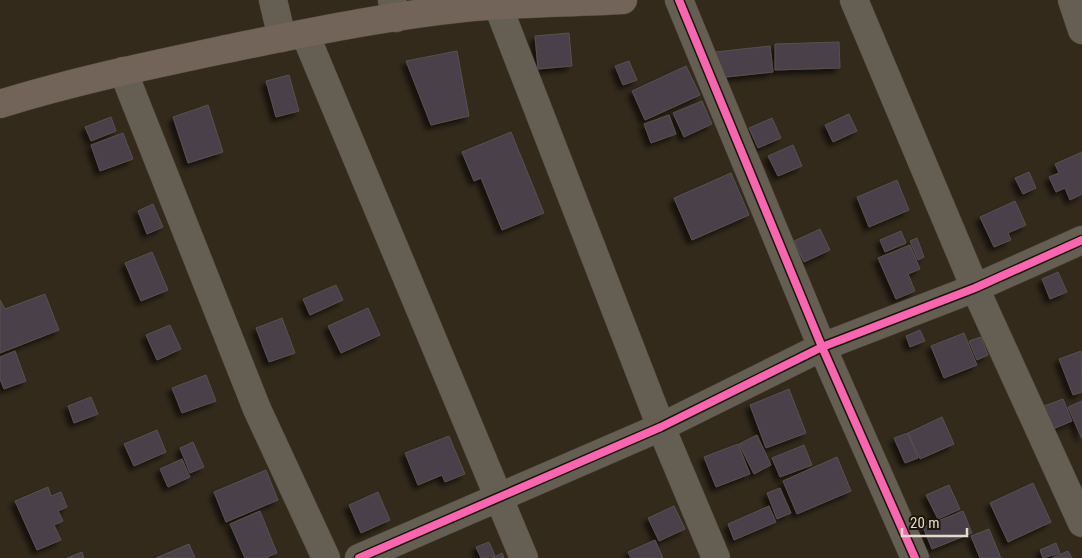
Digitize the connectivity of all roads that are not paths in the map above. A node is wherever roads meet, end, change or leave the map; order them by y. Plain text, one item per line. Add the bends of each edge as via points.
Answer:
1 (274, 0) edge
2 (623, 0) edge
3 (679, 0) edge
4 (854, 0) edge
5 (1072, 0) edge
6 (510, 4) edge
7 (394, 9) edge
8 (1082, 30) edge
9 (293, 36) junction
10 (122, 71) junction
11 (0, 104) edge
12 (1082, 240) edge
13 (975, 288) junction
14 (822, 347) junction
15 (661, 427) junction
16 (498, 498) junction
17 (1082, 523) edge
18 (326, 558) edge
19 (359, 558) edge
20 (524, 558) edge
21 (716, 558) edge
22 (915, 558) edge

1 - 9 street
2 - 6 main road
3 - 14 street
4 - 13 street
5 - 8 street
6 - 7 main road
6 - 15 street
7 - 9 main road
9 - 10 main road
9 - 16 street
10 - 11 main road
10 - 18 street via 257,409
12 - 13 street
13 - 14 street
13 - 17 street
14 - 15 street
14 - 22 street
15 - 16 street
15 - 21 street
16 - 19 street
16 - 20 street

